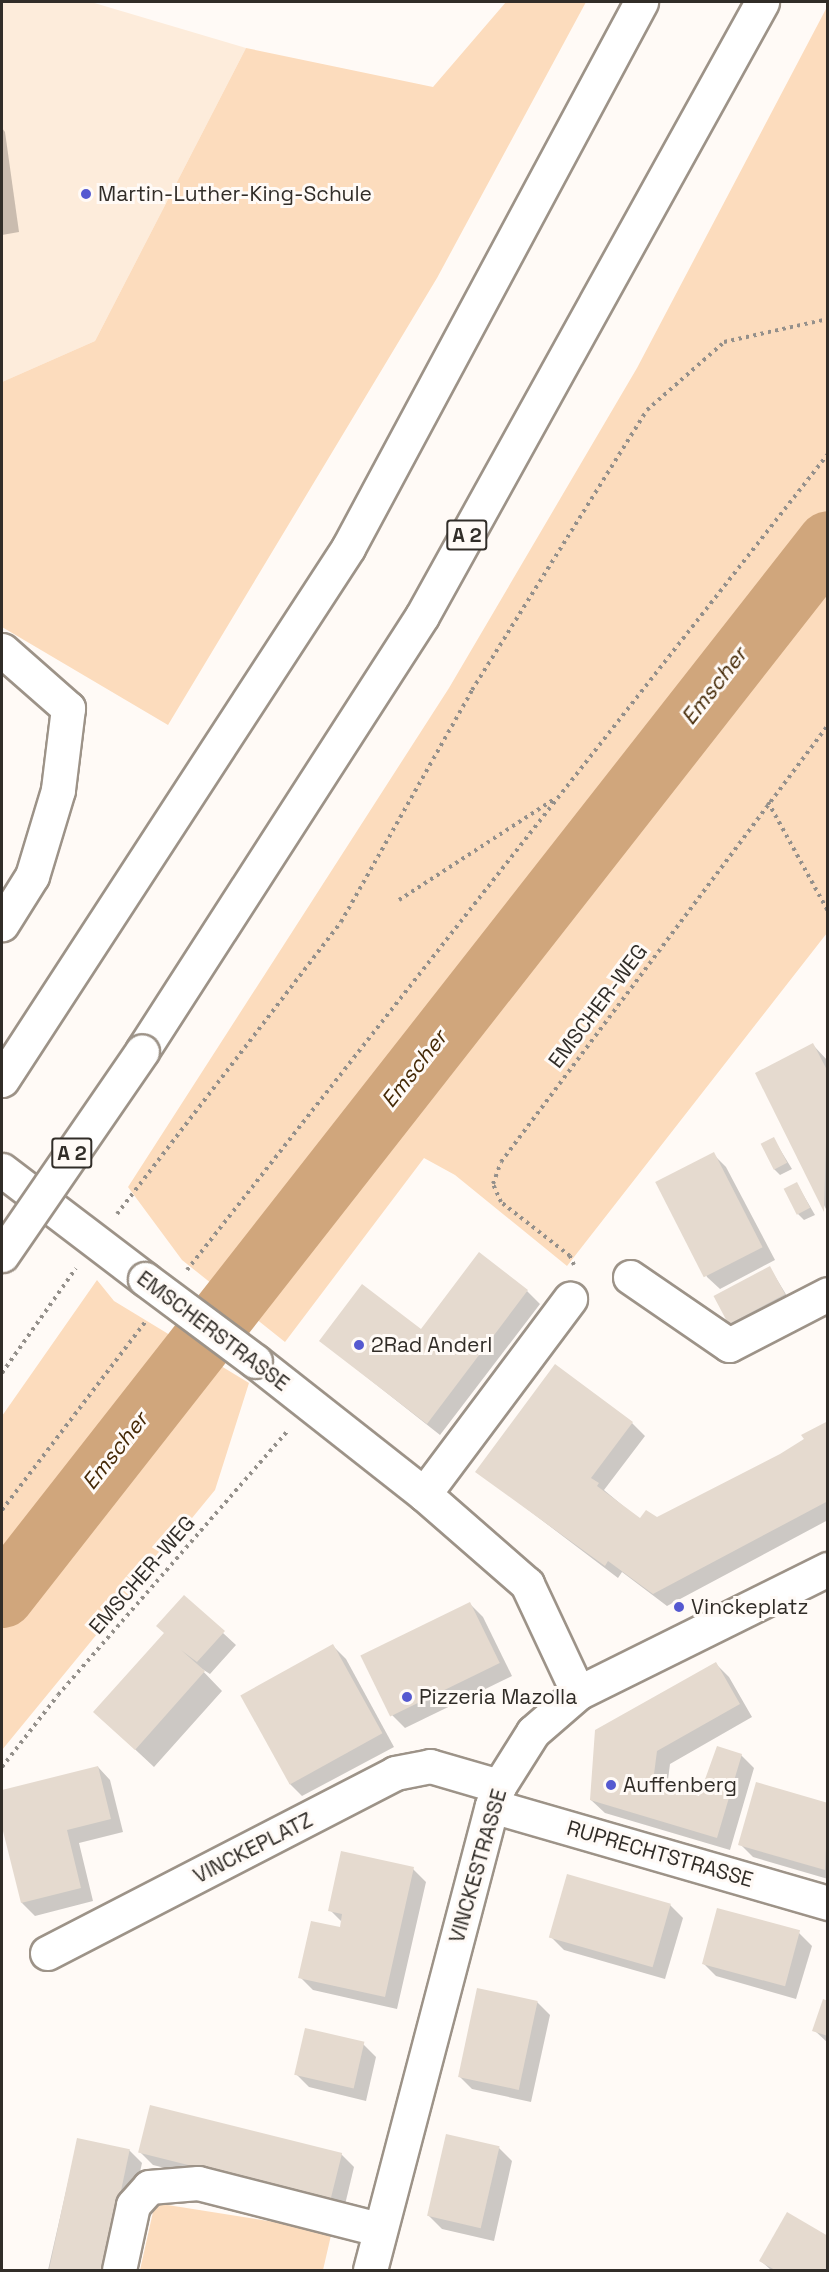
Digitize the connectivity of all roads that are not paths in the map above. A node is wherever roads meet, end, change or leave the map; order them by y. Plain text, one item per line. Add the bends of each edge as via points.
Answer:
1 (641, 2) edge
2 (762, 2) edge
3 (2, 650) edge
4 (2, 924) edge
5 (2, 1080) edge
6 (2, 1170) edge
7 (2, 1255) edge
8 (630, 1277) dead end
9 (828, 1294) edge
10 (570, 1299) road end
11 (424, 1494) junction
12 (828, 1569) edge
13 (578, 1692) junction
14 (495, 1796) junction
15 (828, 1903) edge
16 (47, 1953) dead end
17 (379, 2229) junction
18 (119, 2271) edge
19 (370, 2271) edge

1 - 5 main road via 348,548
2 - 7 main road, A 2, bridge via 422,616 142,1051
3 - 4 main road via 68,708 58,790 32,876
6 - 11 main road, EMSCHERSTRASSE, bridge
8 - 9 main road via 729,1345
10 - 11 main road
11 - 13 main road, EMSCHERSTRASSE via 527,1584
12 - 13 main road, VINCKESTRASSE
13 - 14 main road, VINCKESTRASSE via 533,1732
14 - 15 main road, RUPRECHTSTRASSE
14 - 16 main road, VINCKEPLATZ via 430,1766 395,1773
14 - 17 main road, VINCKESTRASSE
17 - 18 main road via 198,2183 149,2187 132,2205
17 - 19 main road, VINCKESTRASSE

